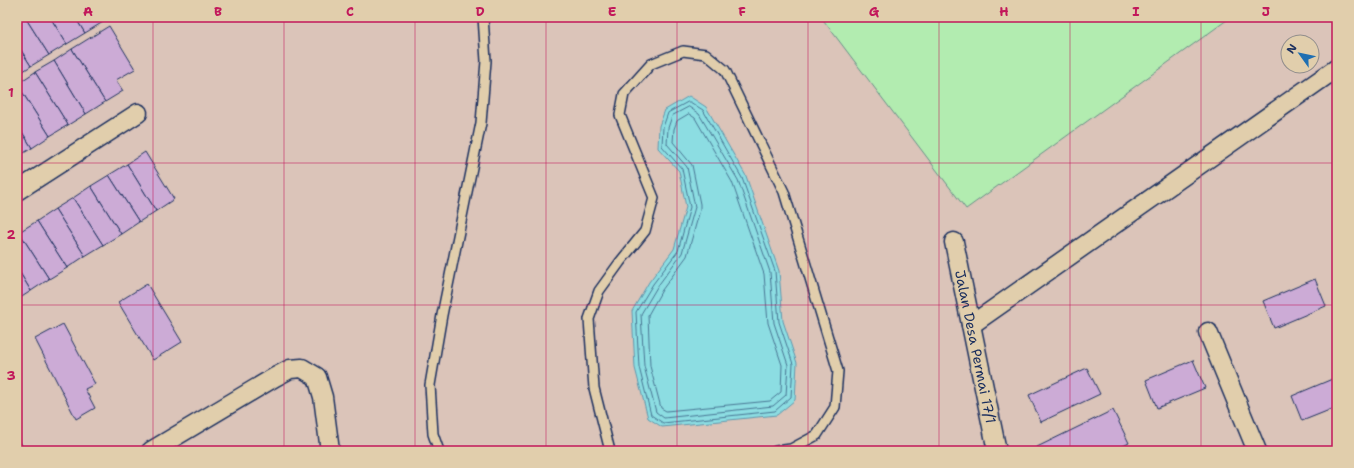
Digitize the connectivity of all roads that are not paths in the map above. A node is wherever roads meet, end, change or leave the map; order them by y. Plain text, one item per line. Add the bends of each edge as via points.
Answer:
1 (483, 17) edge
2 (1337, 68) edge
3 (138, 113) dead end
4 (17, 191) edge
5 (954, 242) dead end
6 (971, 325) junction
7 (1208, 332) dead end
8 (151, 451) edge
9 (330, 451) edge
10 (439, 451) edge
11 (610, 451) edge
12 (776, 451) edge
13 (997, 451) edge
14 (1257, 451) edge

1 - 10 lane via 486,61 481,123 430,385 433,434
2 - 6 street
3 - 4 street
5 - 6 street, Jalan Desa Permai 17/1
6 - 13 street, Jalan Desa Permai 17/1
7 - 14 street
8 - 9 street via 275,377 302,368 317,377 323,397
11 - 12 lane via 594,388 589,319 599,291 645,231 654,198 620,115 624,94 651,64 683,51 706,54 725,70 784,192 838,372 835,406 817,435 791,449

